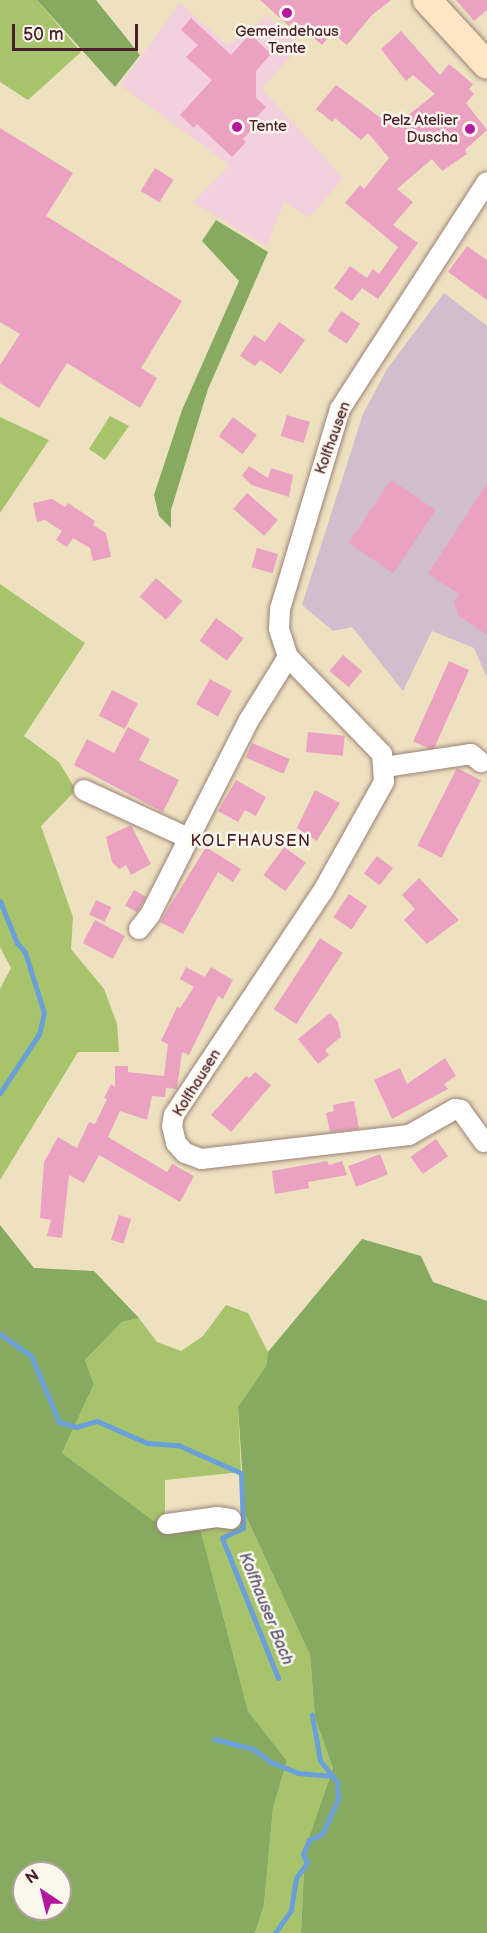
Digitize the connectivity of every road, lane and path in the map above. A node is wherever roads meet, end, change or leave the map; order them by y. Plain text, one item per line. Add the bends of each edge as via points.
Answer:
1 (427, 0) edge
2 (487, 65) edge
3 (487, 182) edge
4 (288, 657) junction
5 (481, 762) dead end
6 (385, 767) junction
7 (84, 790) dead end
8 (188, 838) junction
9 (139, 929) dead end
10 (484, 1142) dead end
11 (231, 1519) dead end
12 (167, 1524) dead end

1 - 2 street
3 - 4 street, Kolfhausen via 340,409 280,609 279,628
4 - 6 street, Kolfhausen via 366,734 382,754
4 - 8 street via 249,720
5 - 6 street via 471,754
6 - 10 street, Kolfhausen via 378,797 323,891 174,1115 176,1143 185,1153 201,1159 279,1148 379,1141 410,1135 455,1109 461,1110
7 - 8 street
8 - 9 street via 150,915
11 - 12 street via 217,1517

